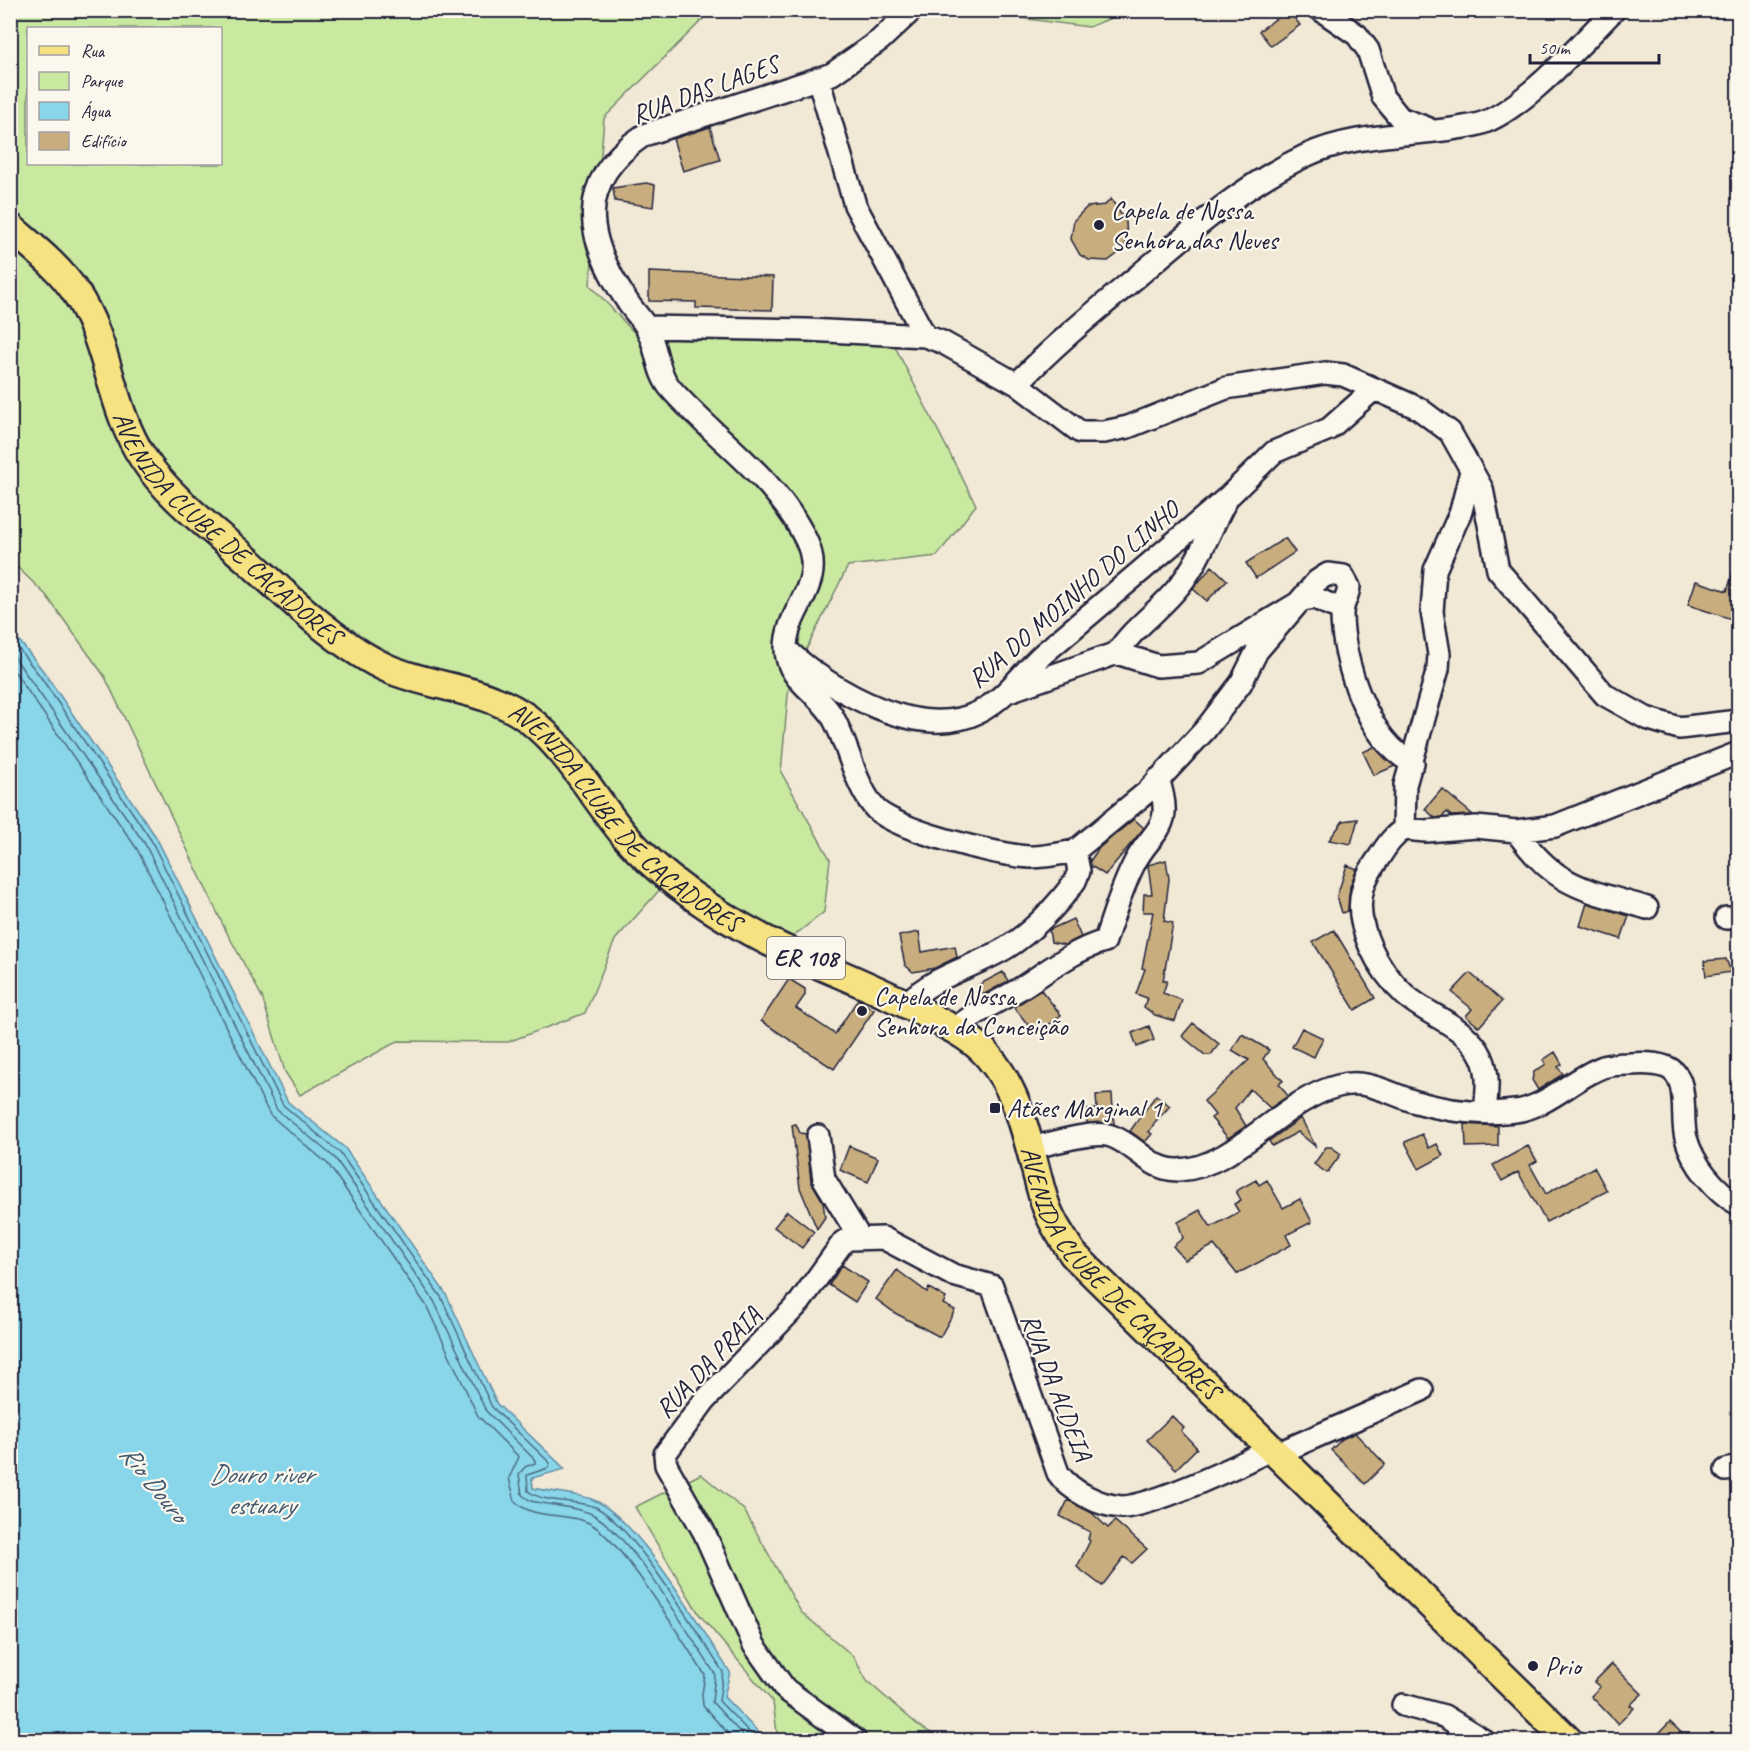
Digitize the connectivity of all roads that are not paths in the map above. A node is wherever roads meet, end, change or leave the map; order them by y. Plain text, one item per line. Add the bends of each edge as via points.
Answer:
1 (912, 10) edge
2 (1321, 10) edge
3 (1614, 10) edge
4 (818, 78) junction
5 (1431, 130) junction
6 (10, 227) edge
7 (647, 327) junction
8 (925, 336) junction
9 (1017, 384) junction
10 (1373, 390) junction
11 (1471, 471) junction
12 (1228, 497) junction
13 (1303, 600) junction
14 (1342, 610) junction
15 (786, 648) junction
16 (1117, 653) junction
17 (1009, 692) junction
18 (1738, 721) edge
19 (1738, 753) edge
20 (1413, 763) junction
21 (1158, 779) junction
22 (1404, 829) junction
23 (1516, 831) junction
24 (1075, 851) junction
25 (1647, 908) dead end
26 (906, 1004) junction
27 (954, 1030) junction
28 (1485, 1112) junction
29 (818, 1136) dead end
30 (1031, 1148) junction
31 (1738, 1204) edge
32 (860, 1238) junction
33 (1422, 1390) dead end
34 (1274, 1453) junction
35 (1403, 1705) dead end
36 (855, 1740) edge
37 (1482, 1740) edge
38 (1568, 1740) edge

1 - 4 street, RUA DAS LAGES via 854,60
2 - 5 street via 1357,35 1368,50 1383,97 1400,118
3 - 5 street via 1521,101 1477,125
4 - 7 street, RUA DAS LAGES via 644,135 620,152 603,174 592,206 596,239 611,275
4 - 8 street via 855,205
5 - 9 street via 1328,147 1281,169 1234,198 1047,352
6 - 26 main road, AVENIDA CLUBE DE CAÇADORES / ER 108 via 75,291 90,318 130,436 143,459 163,484 259,571 373,660 410,676 499,702 525,717 561,751 628,839 698,900 774,944
7 - 8 street
7 - 15 street, RUA DAS LAGES via 664,380 768,485 808,542 813,576 787,633
8 - 9 street
9 - 10 street via 1080,432 1128,427 1226,388 1301,376 1342,375
10 - 11 street via 1418,408 1450,432
10 - 12 street, RUA DO MOINHO DO LINHO via 1329,429 1274,452
11 - 18 street via 1487,506 1490,542 1498,570 1605,695 1646,718 1679,728
11 - 20 street via 1461,511 1435,570 1432,612 1438,669
12 - 16 street via 1195,564 1179,587 1144,619
12 - 17 street, RUA DO MOINHO DO LINHO via 1036,660
13 - 14 street via 1315,598
13 - 14 street via 1322,577 1337,573 1349,587
13 - 16 street via 1199,663 1158,666
13 - 21 street via 1257,651 1241,683 1205,730
14 - 20 street via 1346,653 1371,719 1389,745
15 - 17 street, RUA DO MOINHO DO LINHO via 804,666 854,696 901,716 939,721 962,718
15 - 24 street via 787,663 794,675 832,716 849,763 874,809 910,830 1012,855 1045,856
16 - 17 street
19 - 23 street via 1555,826
20 - 22 street via 1404,793
21 - 24 street
21 - 27 street via 1163,821 1134,864 1106,940 1075,952 970,1016
22 - 23 street via 1476,827
22 - 28 street via 1390,840 1366,878 1362,919 1391,980 1413,1001 1450,1022 1478,1051 1489,1081
23 - 25 street via 1542,865 1560,878
24 - 26 street via 1079,862 1075,881 1026,932 1007,948 921,988
26 - 27 main road, AVENIDA CLUBE DE CAÇADORES / ER 108
27 - 30 main road, AVENIDA CLUBE DE CAÇADORES / ER 108 via 976,1043 1002,1075
28 - 30 street via 1428,1105 1358,1083 1324,1090 1211,1162 1192,1168 1161,1168 1111,1136 1096,1135
28 - 31 street via 1529,1108 1607,1065 1641,1063 1669,1068 1682,1093 1685,1136 1691,1151 1715,1186
29 - 32 street via 825,1179
30 - 34 main road, AVENIDA CLUBE DE CAÇADORES / ER 108 via 1044,1202 1073,1254
32 - 34 street, RUA DA ALDEIA via 883,1238 953,1275 992,1286 1058,1473 1064,1482 1086,1496 1121,1507 1136,1505
32 - 36 street, RUA DA PRAIA via 843,1242 800,1302 705,1400 665,1454 666,1465 704,1532 754,1645 785,1689
33 - 34 street
34 - 38 main road, AVENIDA CLUBE DE CAÇADORES / ER 108
35 - 37 street via 1444,1716

